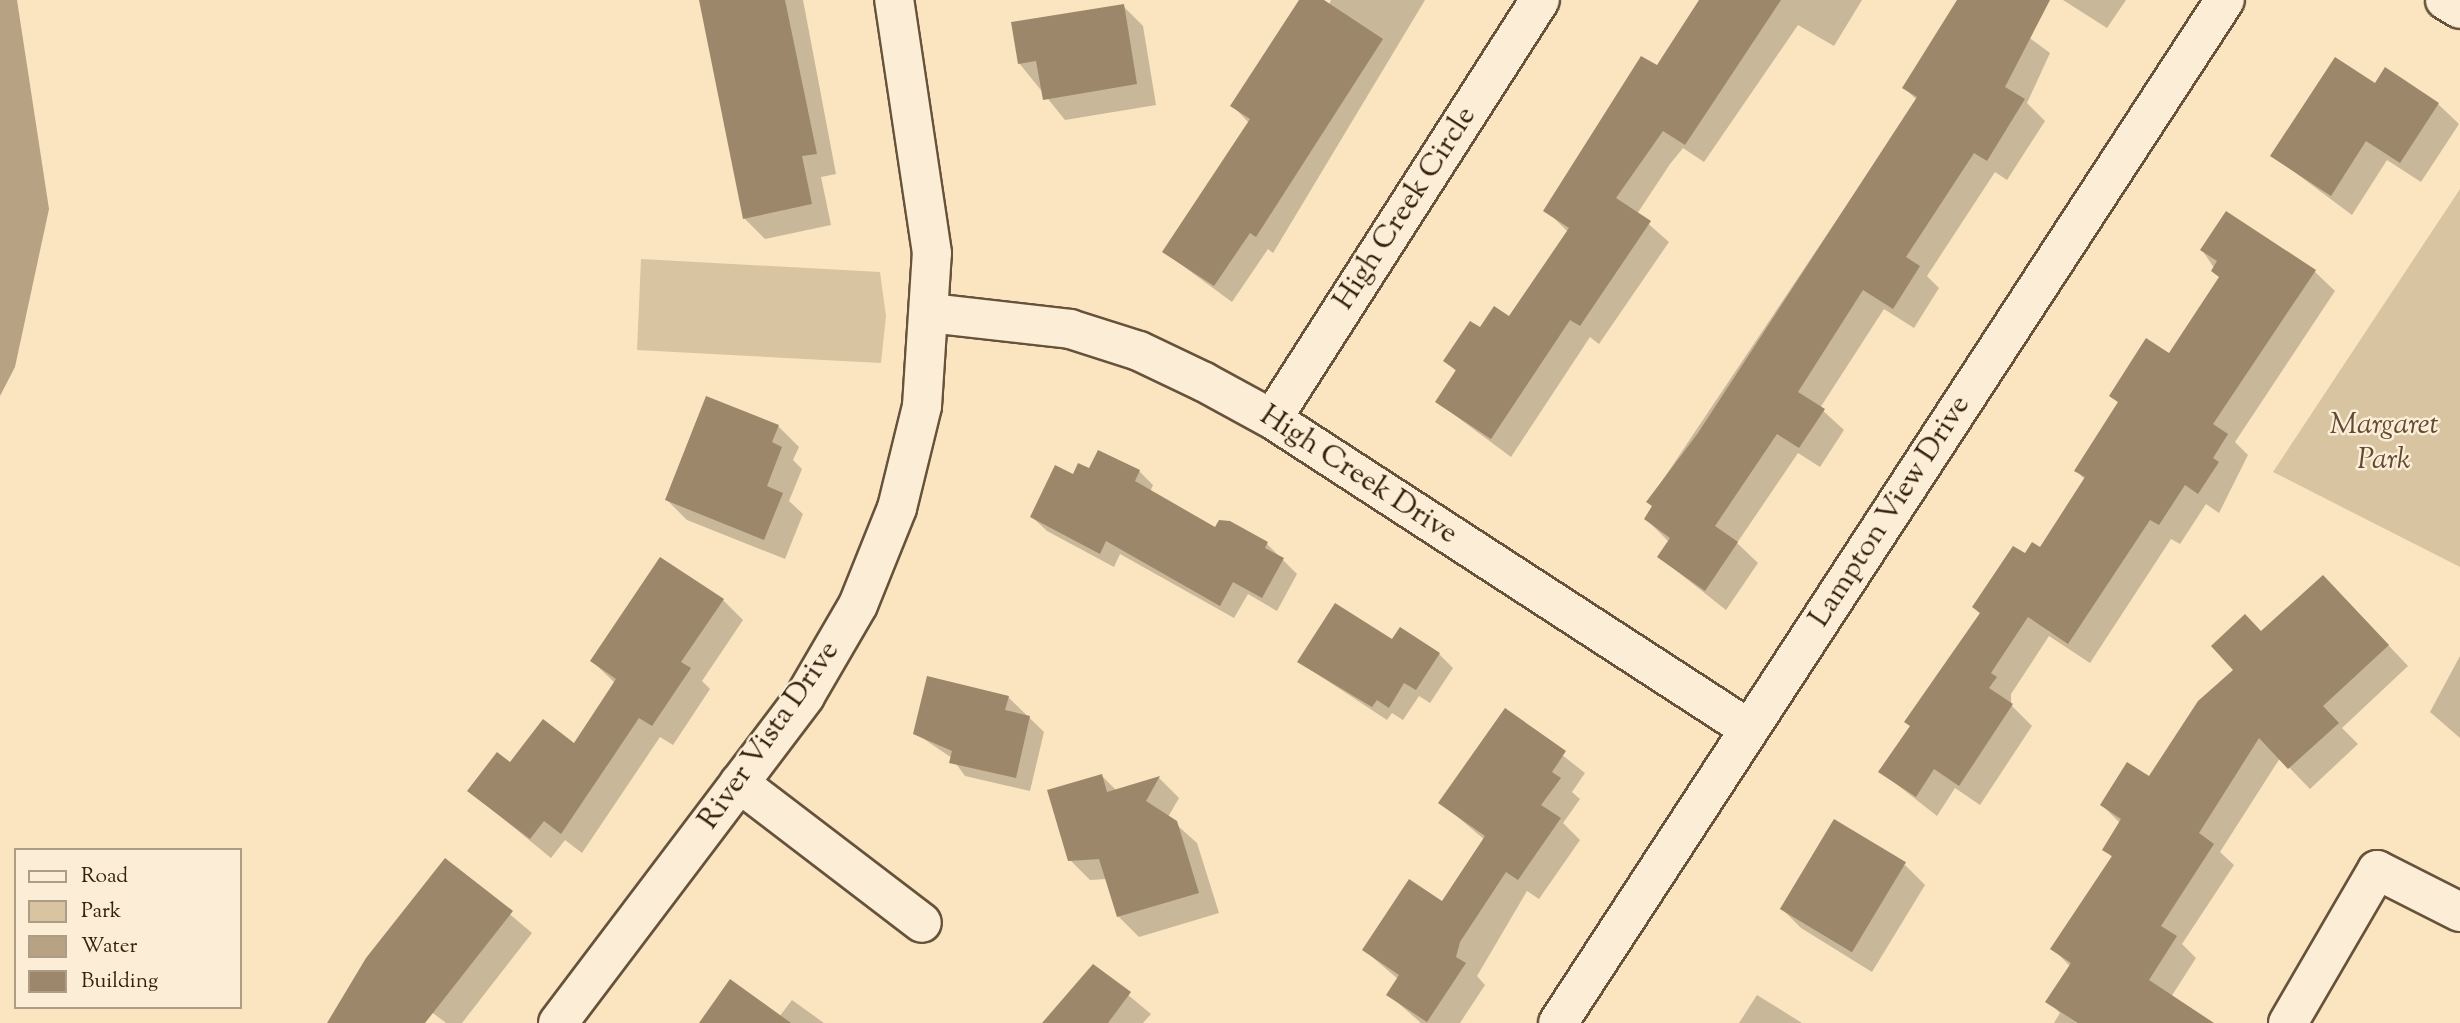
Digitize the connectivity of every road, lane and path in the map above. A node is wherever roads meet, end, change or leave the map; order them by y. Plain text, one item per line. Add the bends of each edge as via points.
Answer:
1 (894, 0) edge
2 (1541, 0) edge
3 (2225, 0) edge
4 (2445, 0) edge
5 (2460, 9) edge
6 (930, 313) junction
7 (1272, 419) junction
8 (1749, 729) junction
9 (739, 783) junction
10 (2460, 912) edge
11 (922, 923) dead end
12 (558, 1023) edge
13 (1558, 1023) edge
14 (2288, 1023) edge

1 - 6 street, River Vista Drive via 928,193
2 - 7 street, High Creek Circle
3 - 8 street, Lampton View Drive
4 - 5 street
6 - 7 street, High Creek Drive via 1070,329 1139,351
6 - 9 street, River Vista Drive via 911,457 879,557 805,696
7 - 8 street, High Creek Drive
8 - 13 street, Lampton View Drive
9 - 11 street
9 - 12 street, River Vista Drive
10 - 14 street via 2377,870

